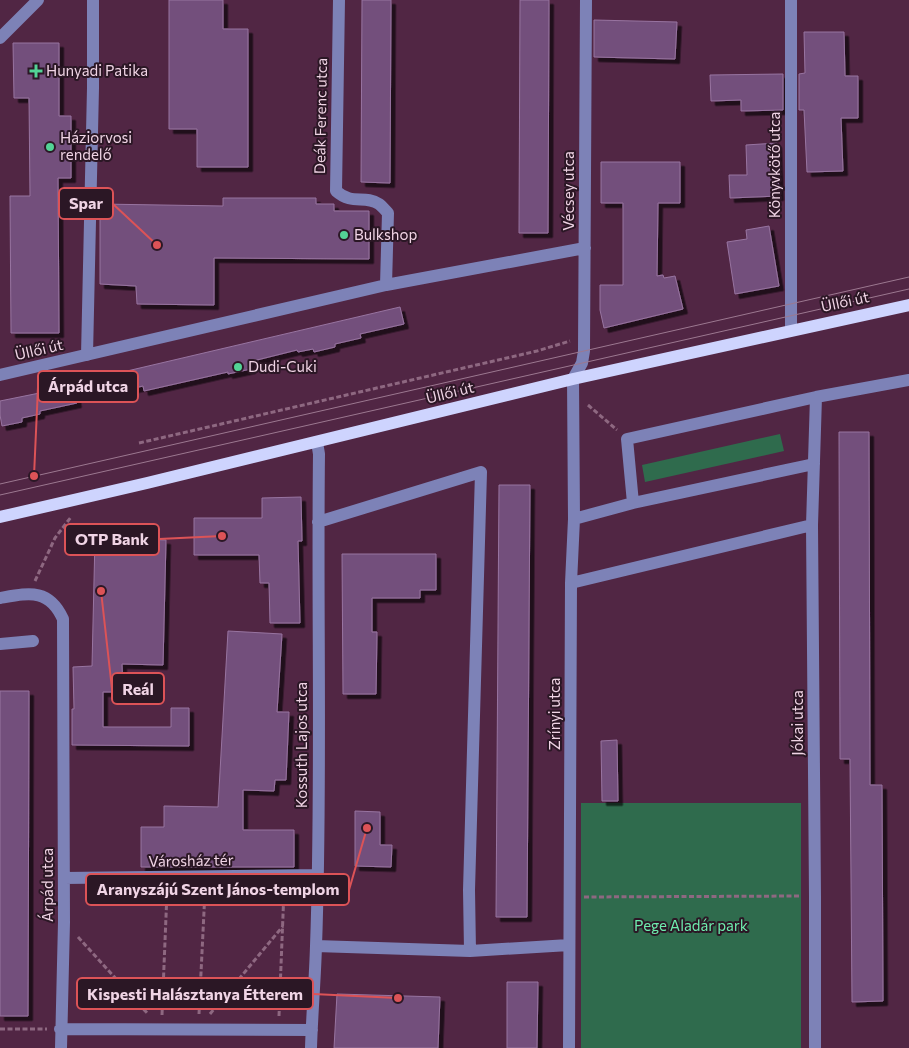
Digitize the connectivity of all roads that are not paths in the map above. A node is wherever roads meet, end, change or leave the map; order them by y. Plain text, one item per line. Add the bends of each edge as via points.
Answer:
1 (38, 0) edge
2 (93, 0) edge
3 (339, 0) edge
4 (586, 0) edge
5 (791, 0) edge
6 (0, 38) edge
7 (584, 248) junction
8 (386, 285) junction
9 (909, 305) edge
10 (791, 330) junction
11 (87, 355) junction
12 (0, 375) edge
13 (573, 379) junction
14 (909, 380) edge
15 (816, 397) junction
16 (317, 442) junction
17 (814, 464) junction
18 (634, 504) junction
19 (0, 517) edge
20 (574, 519) junction
21 (318, 522) junction
22 (812, 525) junction
23 (571, 583) junction
24 (0, 598) edge
25 (33, 641) dead end
26 (0, 644) edge
27 (317, 875) junction
28 (64, 878) junction
29 (569, 945) junction
30 (316, 946) junction
31 (470, 951) junction
32 (60, 1029) junction
33 (312, 1030) junction
34 (61, 1048) edge
35 (311, 1048) edge
36 (569, 1048) edge
37 (814, 1048) edge

1 - 6 street
2 - 11 street
3 - 8 street, Deák Ferenc utca via 336,190 351,200 379,204 388,213
4 - 7 street, Vécsey utca
5 - 10 street, Könyvkötő utca
7 - 8 street, Üllői út
7 - 13 street, Vécsey utca via 584,351 582,363
8 - 11 street, Üllői út
9 - 10 main road, Üllői út
10 - 13 main road, Üllői út
11 - 12 street, Üllői út
13 - 16 main road, Üllői út
13 - 20 street, Zrínyi utca
14 - 15 street
15 - 17 street, Jókai utca
15 - 18 street via 627,439
16 - 19 main road, Üllői út
16 - 21 street, Kossuth Lajos utca
17 - 18 street
17 - 22 street, Jókai utca
18 - 20 street
20 - 23 street, Zrínyi utca
21 - 27 street, Kossuth Lajos utca
21 - 31 street via 481,472
22 - 23 street
22 - 37 street, Jókai utca
23 - 29 street, Zrínyi utca
24 - 28 street, Árpád utca via 29,593 44,596 55,604 63,619
25 - 26 street
27 - 28 street, Városház tér
27 - 30 street, Kossuth Lajos utca
28 - 32 street, Árpád utca
29 - 31 street
29 - 36 street, Zrínyi utca
30 - 31 street
30 - 33 street, Kossuth Lajos utca
32 - 33 street
32 - 34 street, Árpád utca
33 - 35 street, Kossuth Lajos utca

